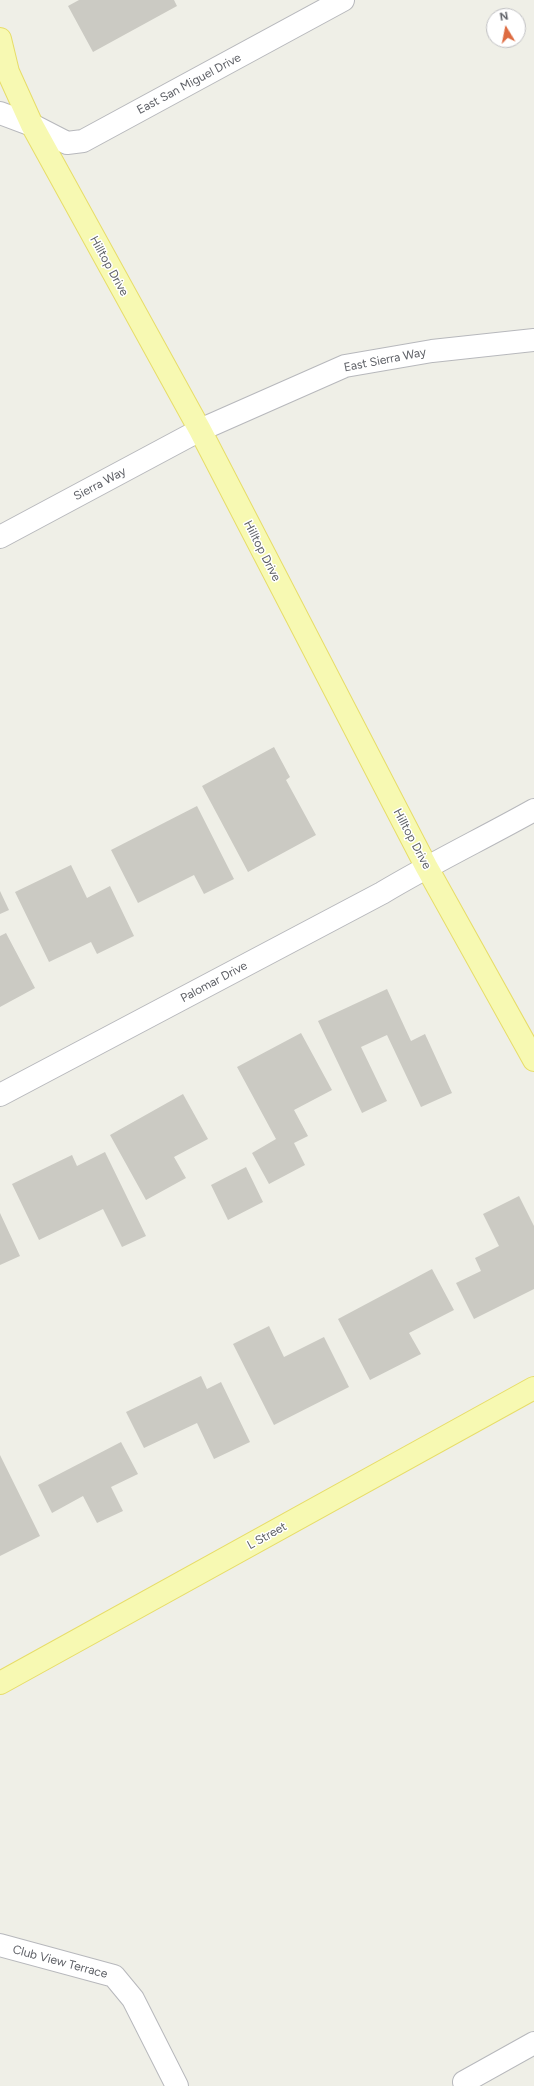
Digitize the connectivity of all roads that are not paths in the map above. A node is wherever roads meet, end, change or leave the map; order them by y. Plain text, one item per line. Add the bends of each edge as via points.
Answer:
1 (343, 0) edge
2 (0, 39) edge
3 (0, 113) edge
4 (32, 125) junction
5 (534, 340) edge
6 (200, 430) junction
7 (0, 536) edge
8 (534, 810) edge
9 (426, 866) junction
10 (534, 1060) edge
11 (0, 1095) edge
12 (534, 1388) edge
13 (0, 1683) edge
14 (0, 1946) edge
15 (534, 2043) edge
16 (464, 2082) dead end
17 (177, 2086) edge

1 - 4 street, East San Miguel Drive via 83,141 67,143
2 - 4 main road, Hilltop Drive via 8,72
3 - 4 street, East San Miguel Drive
4 - 6 main road, Hilltop Drive
5 - 6 street, East Sierra Way via 432,351 345,366
6 - 7 street, Sierra Way
6 - 9 main road, Hilltop Drive
8 - 9 street, Palomar Drive via 469,846
9 - 10 main road, Hilltop Drive
9 - 11 street, Palomar Drive via 375,896
12 - 13 main road, L Street
14 - 17 street, Club View Terrace via 114,1976 133,1999
15 - 16 street

